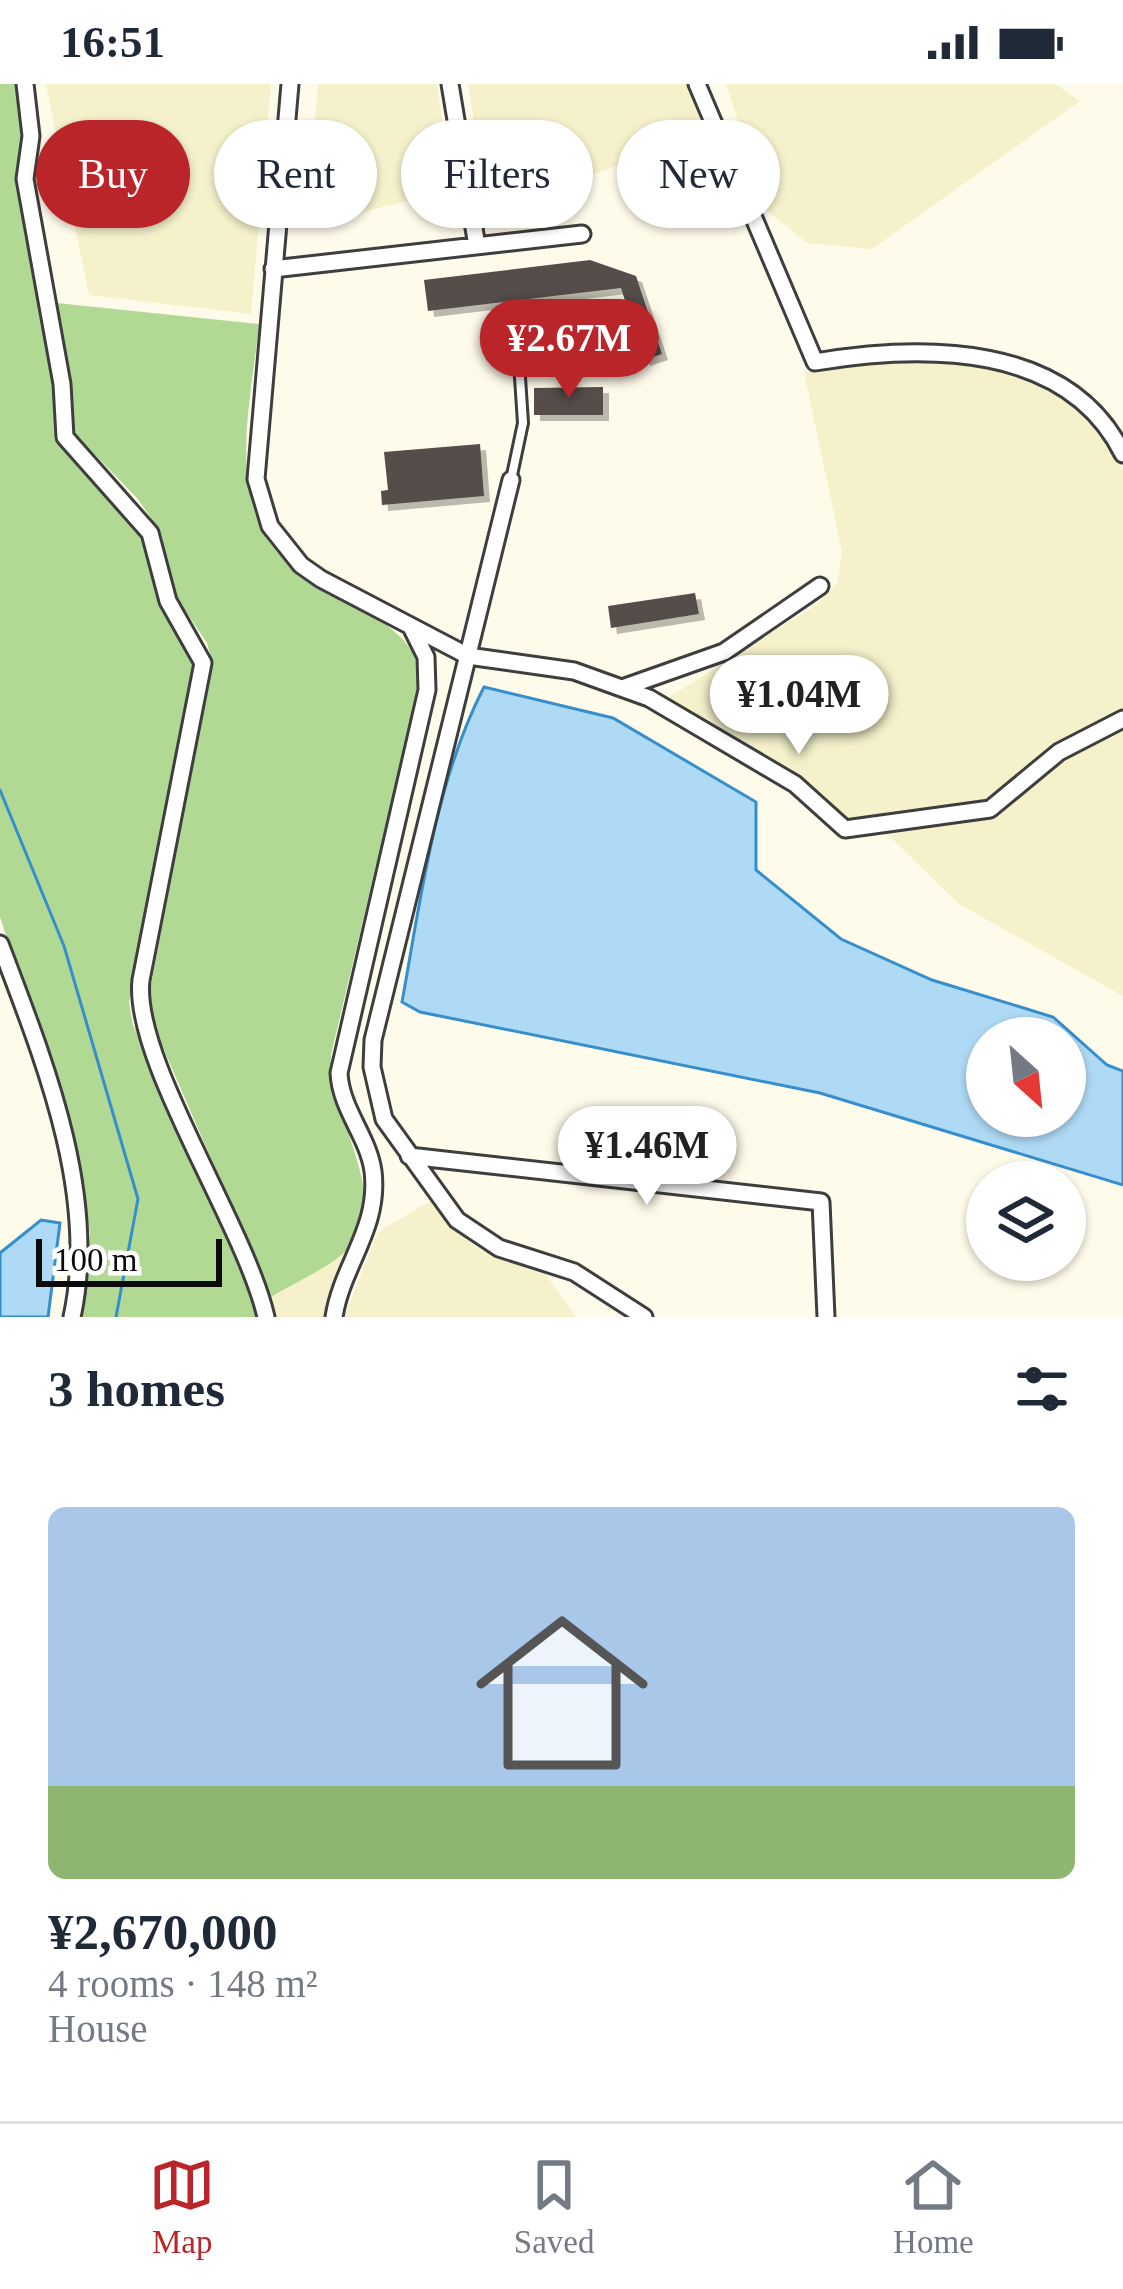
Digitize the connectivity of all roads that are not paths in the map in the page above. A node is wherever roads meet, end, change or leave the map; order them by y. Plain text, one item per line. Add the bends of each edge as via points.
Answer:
1 (25, 84) edge
2 (290, 84) edge
3 (450, 84) edge
4 (697, 84) edge
5 (582, 234) dead end
6 (477, 246) junction
7 (273, 269) junction
8 (516, 316) dead end
9 (1123, 454) edge
10 (511, 480) joint
11 (820, 586) dead end
12 (408, 625) junction
13 (468, 656) junction
14 (625, 687) junction
15 (1123, 718) edge
16 (0, 944) edge
17 (409, 1156) junction
18 (72, 1317) edge
19 (266, 1317) edge
20 (334, 1317) edge
21 (644, 1317) edge
22 (826, 1317) edge

1 - 19 street via 25,179 65,437 150,533 168,601 203,663 141,980 142,1022
2 - 7 street
3 - 6 street
4 - 9 street via 815,362 886,350 970,356 1072,389 1106,420
5 - 6 street
6 - 7 street
7 - 12 street via 256,454 261,503 301,565
8 - 10 lane via 523,423
10 - 13 street
11 - 14 street via 724,652
12 - 13 street
12 - 20 street via 424,648 429,679 340,1056 340,1089 367,1151 373,1189 369,1230
13 - 14 street via 548,665
13 - 17 street via 373,1040 375,1093
14 - 15 street via 795,784 845,829 990,809 1059,752
16 - 18 street via 67,1155 81,1234
17 - 21 street via 470,1232 574,1271
17 - 22 street via 821,1202

